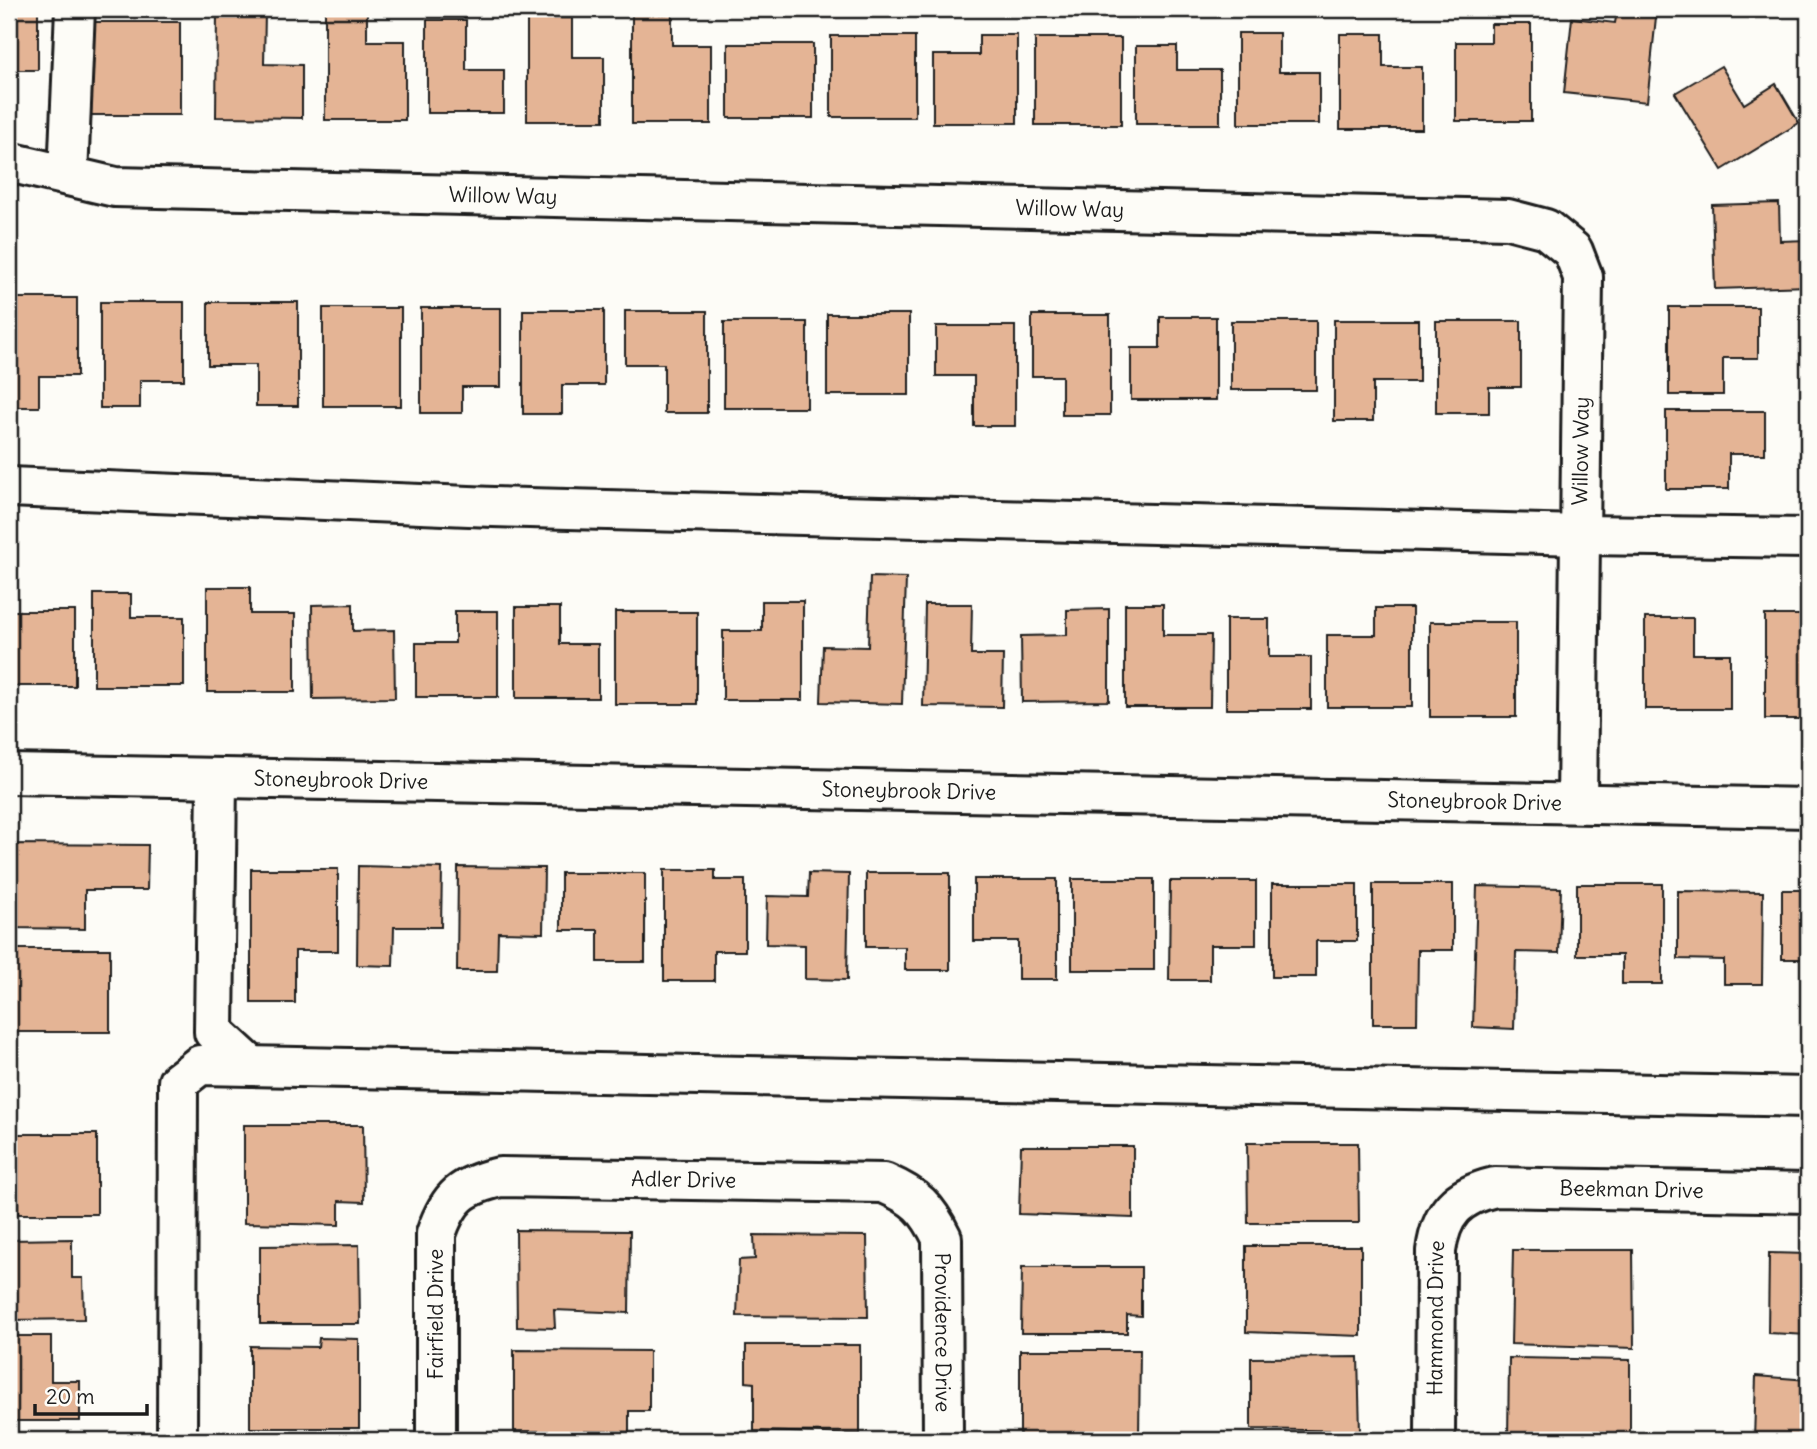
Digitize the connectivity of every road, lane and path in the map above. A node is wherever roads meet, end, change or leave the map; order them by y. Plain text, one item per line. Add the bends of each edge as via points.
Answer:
1 (75, 9) edge
2 (9, 162) edge
3 (68, 176) junction
4 (9, 487) edge
5 (1581, 535) junction
6 (1808, 538) edge
7 (9, 774) edge
8 (217, 778) junction
9 (1577, 802) junction
10 (1808, 808) edge
11 (250, 1065) junction
12 (1808, 1097) edge
13 (1808, 1193) edge
14 (458, 1194) joint
15 (910, 1194) joint
16 (1460, 1201) joint
17 (177, 1440) edge
18 (436, 1440) edge
19 (943, 1440) edge
20 (1435, 1440) edge

1 - 3 street
2 - 3 street, Willow Way
3 - 5 street, Willow Way via 115,187 1508,219 1546,229 1573,251 1583,277
4 - 5 street via 493,507
5 - 6 street
5 - 9 street, Willow Way
7 - 8 street, Stoneybrook Drive
8 - 9 street, Stoneybrook Drive
8 - 11 street via 214,1032
9 - 10 street, Stoneybrook Drive
11 - 12 street
11 - 17 street via 200,1065 178,1082
13 - 16 street, Beekman Drive via 1495,1187
14 - 15 street, Adler Drive via 477,1182 500,1177 884,1183
14 - 18 street, Fairfield Drive via 444,1212 436,1234
15 - 19 street, Providence Drive via 930,1214 942,1238
16 - 20 street, Hammond Drive via 1447,1215 1436,1251

